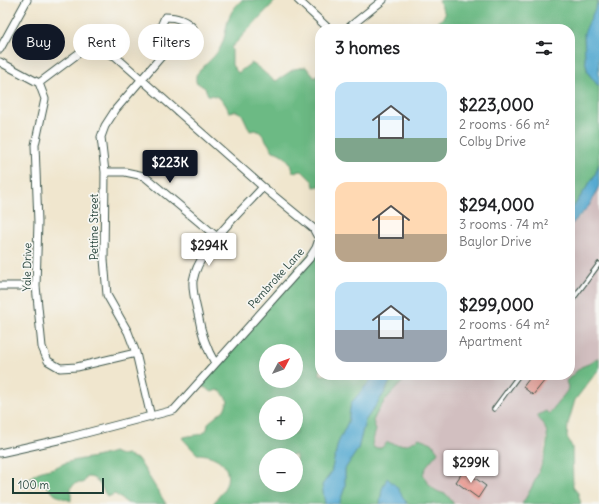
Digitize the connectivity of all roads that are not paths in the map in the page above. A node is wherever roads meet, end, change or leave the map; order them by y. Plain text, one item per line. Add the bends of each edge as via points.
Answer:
1 (27, 0) edge
2 (298, 0) edge
3 (383, 0) edge
4 (324, 24) edge
5 (353, 24) edge
6 (0, 49) edge
7 (166, 51) joint
8 (159, 60) edge
9 (0, 62) edge
10 (143, 79) junction
11 (39, 83) junction
12 (105, 172) junction
13 (263, 187) junction
14 (315, 232) edge
15 (218, 237) junction
16 (315, 250) edge
17 (599, 264) edge
18 (0, 286) edge
19 (36, 286) junction
20 (575, 296) edge
21 (136, 353) junction
22 (215, 363) junction
23 (515, 380) edge
24 (494, 409) dead end
25 (151, 417) junction
26 (0, 453) edge

1 - 6 street
2 - 4 street
3 - 5 street
7 - 7 street, Pettine Street via 162,24 165,17 188,22 193,28 191,33
8 - 10 street, Pettine Street
9 - 11 street
10 - 11 street, Pembroke Lane via 115,56 98,50 83,50
10 - 12 street, Pettine Street via 104,126 101,137
10 - 13 street, Pembroke Lane
11 - 19 street, Yale Drive via 45,99 35,145 38,222
12 - 15 street via 125,172 144,176
12 - 21 street, Pettine Street via 104,259 108,295
13 - 14 street, Pembroke Lane
13 - 15 street
15 - 22 street via 198,265 193,282 199,322
16 - 22 street, Pembroke Lane
17 - 20 lane
18 - 19 street
19 - 21 street, Yale Drive via 42,347 48,361 60,368 77,367
21 - 25 street, Pettine Street
22 - 25 street, Pembroke Lane via 174,410
23 - 24 lane
25 - 26 street, Pembroke Lane

